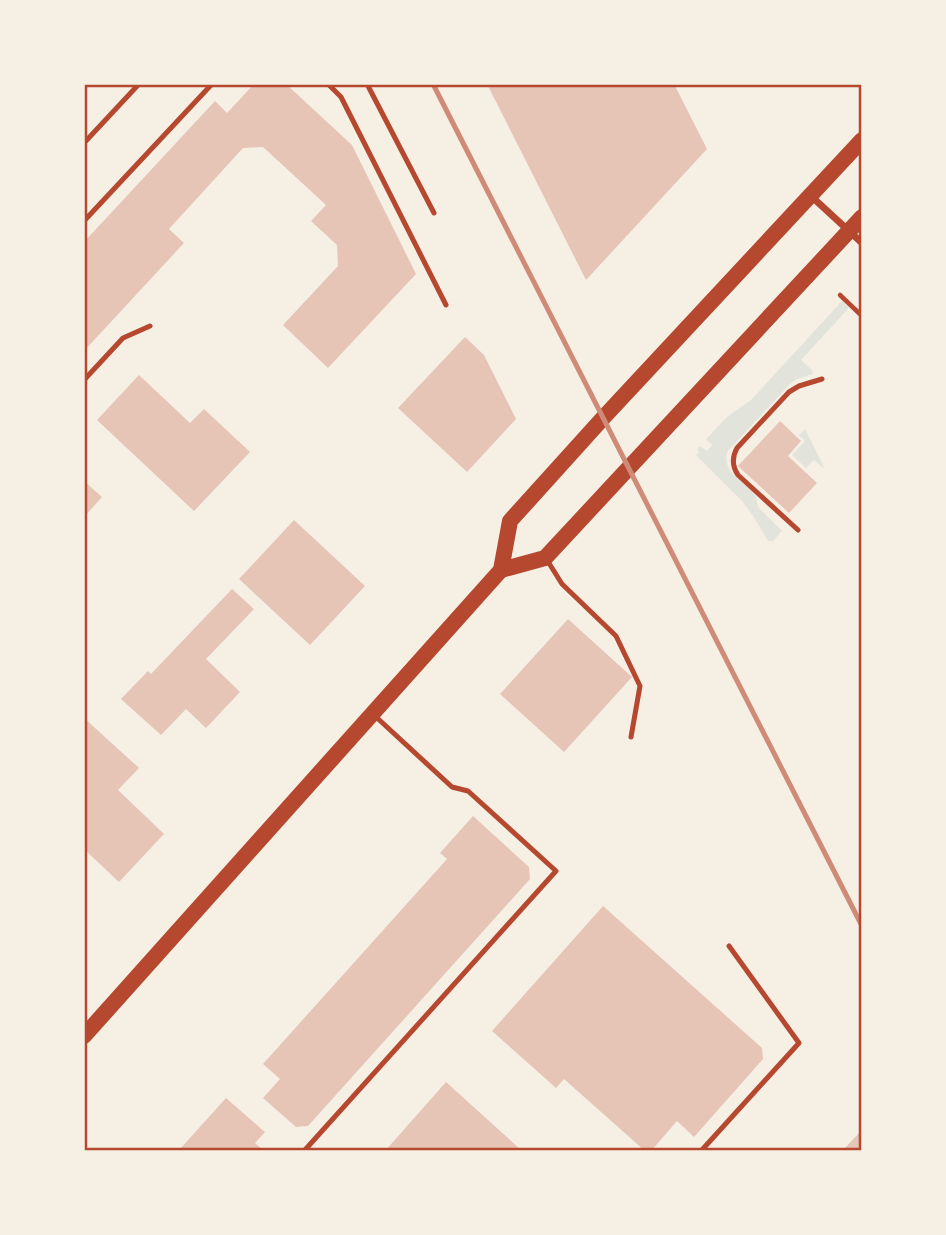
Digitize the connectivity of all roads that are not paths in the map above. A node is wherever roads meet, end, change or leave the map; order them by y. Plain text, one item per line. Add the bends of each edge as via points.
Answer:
1 (139, 84) edge
2 (212, 84) edge
3 (328, 84) edge
4 (367, 84) edge
5 (862, 139) edge
6 (84, 143) edge
7 (810, 195) junction
8 (434, 213) dead end
9 (862, 217) edge
10 (84, 221) edge
11 (849, 230) junction
12 (862, 243) edge
13 (446, 305) dead end
14 (150, 326) dead end
15 (822, 379) dead end
16 (84, 380) edge
17 (797, 530) dead end
18 (545, 558) junction
19 (501, 570) junction
20 (372, 713) junction
21 (631, 737) dead end
22 (729, 946) dead end
23 (84, 1036) edge
24 (304, 1151) edge
25 (701, 1151) edge

1 - 6 lane
2 - 10 lane
3 - 13 lane via 341,96
4 - 8 lane
5 - 7 main road
7 - 11 street
7 - 19 main road via 510,521
9 - 11 main road
11 - 12 street
11 - 18 main road
14 - 16 lane via 123,338
15 - 17 lane via 789,392 734,453 738,475
18 - 19 main road
18 - 21 lane via 562,584 616,636 640,686
19 - 20 main road
20 - 23 main road
20 - 24 lane via 452,787 468,791 556,870
22 - 25 lane via 799,1043

